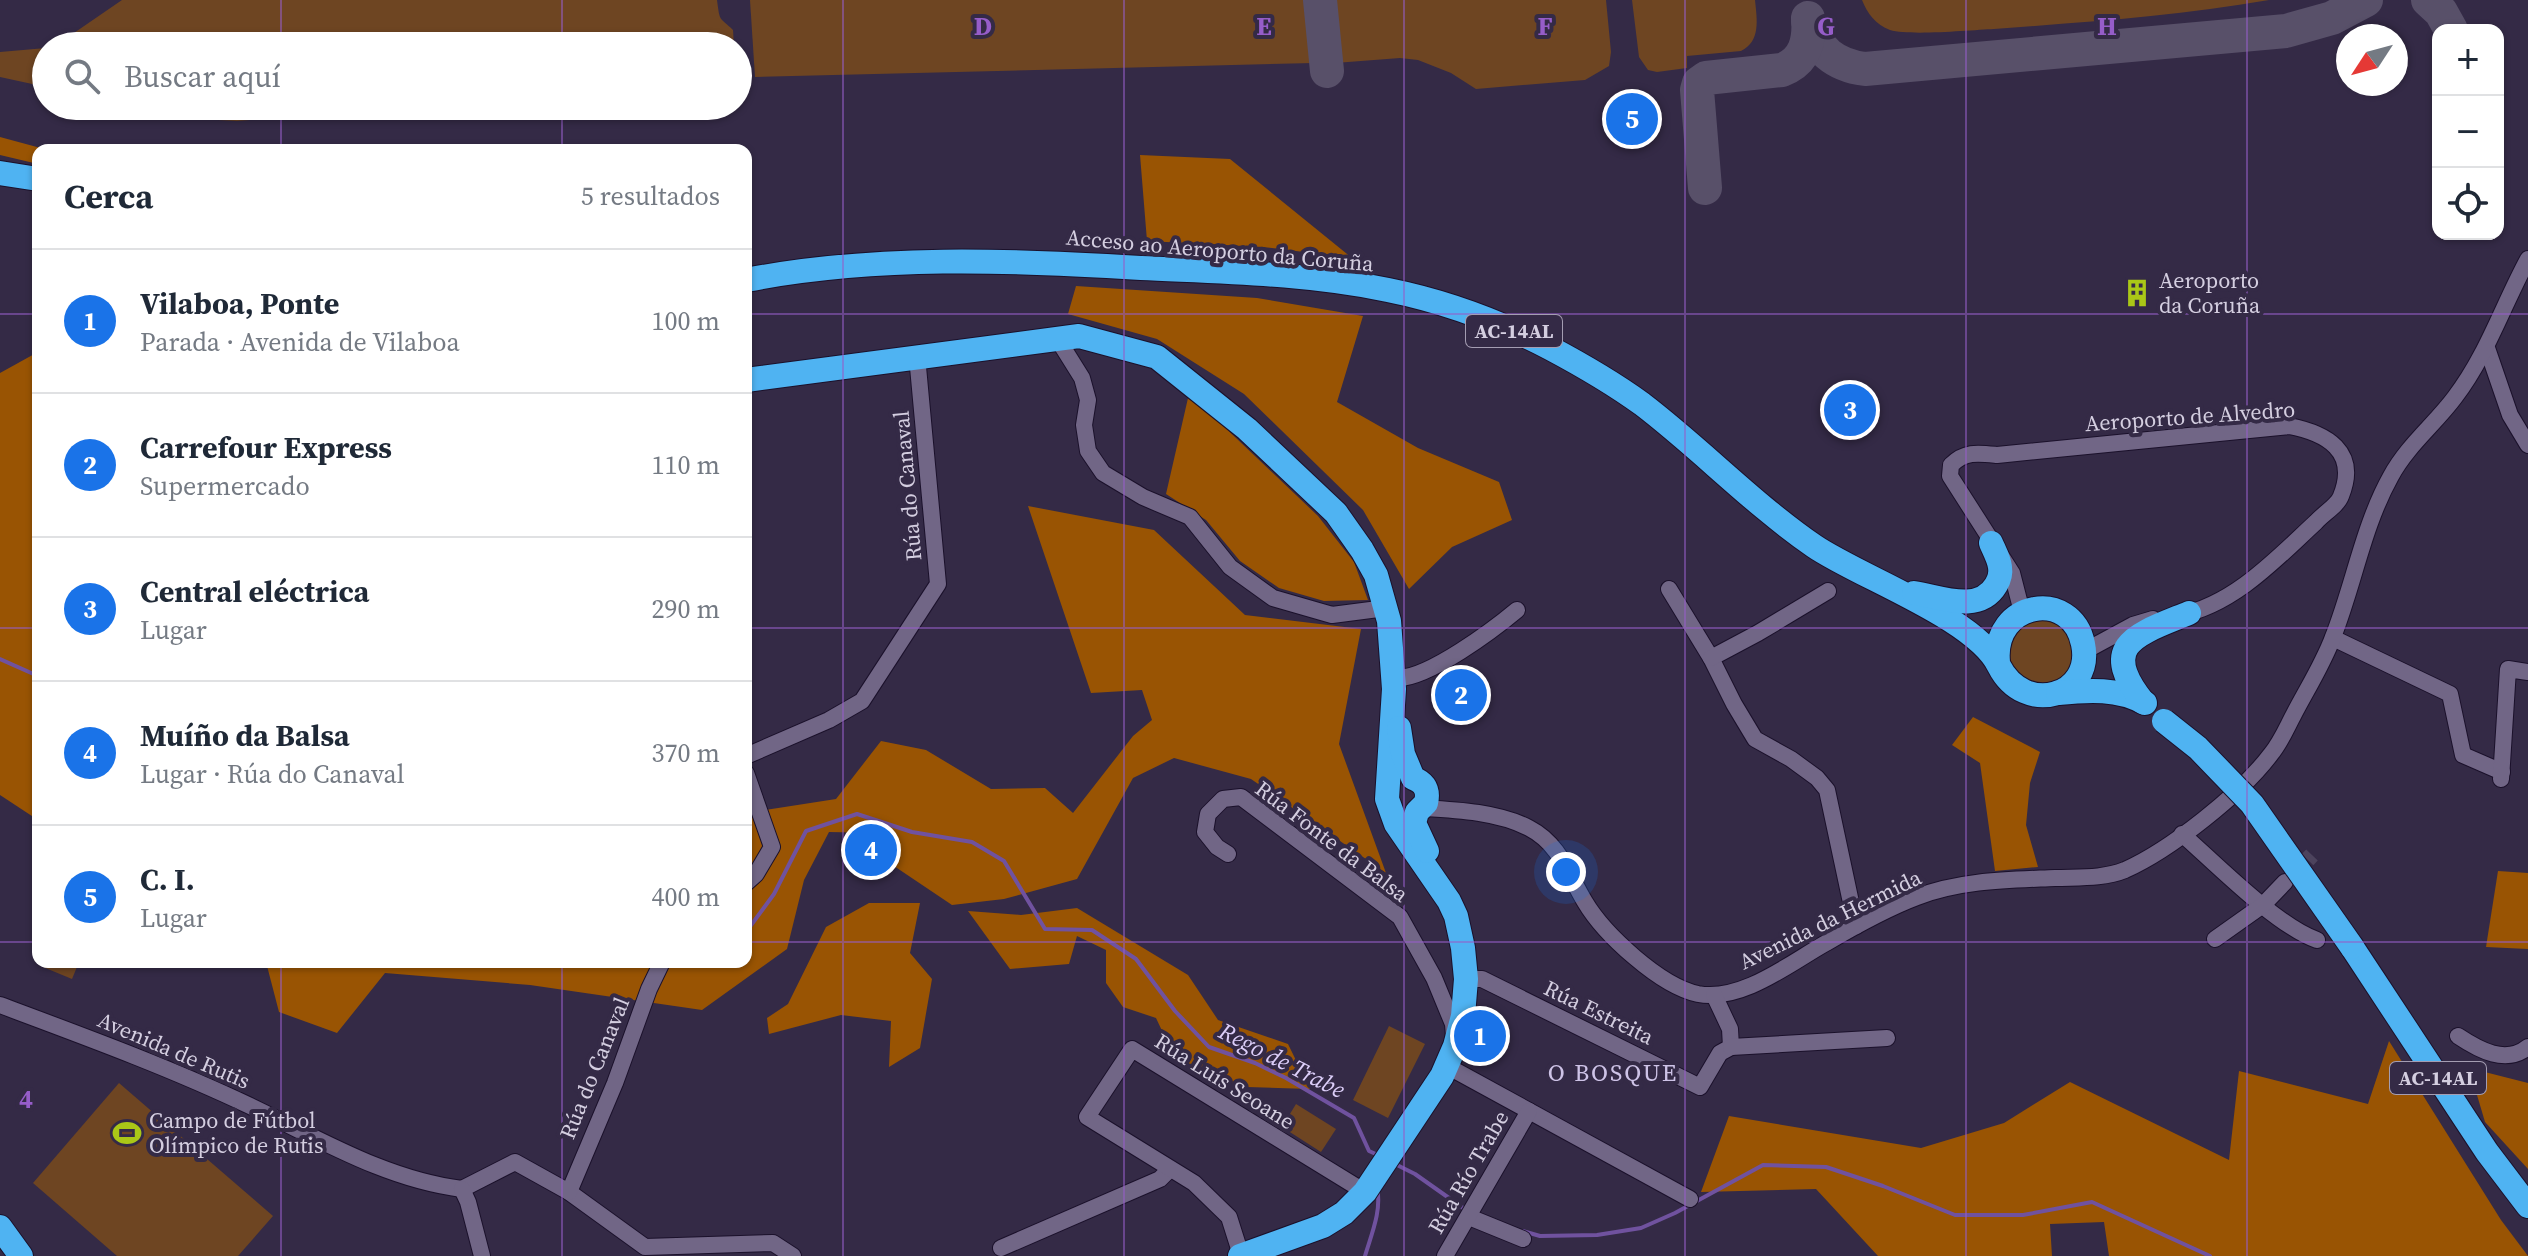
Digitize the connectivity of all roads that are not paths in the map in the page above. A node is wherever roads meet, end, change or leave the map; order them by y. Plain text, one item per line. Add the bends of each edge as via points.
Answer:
1 (0, 173) edge
2 (32, 178) edge
3 (2528, 259) edge
4 (789, 272) junction
5 (752, 279) edge
6 (752, 286) edge
7 (1057, 338) junction
8 (2487, 348) junction
9 (917, 356) junction
10 (752, 364) edge
11 (786, 374) junction
12 (752, 379) edge
13 (2528, 445) edge
14 (1991, 543) junction
15 (1669, 589) dead end
16 (1894, 590) junction
17 (1828, 591) dead end
18 (1517, 610) dead end
19 (2189, 613) junction
20 (1388, 614) junction
21 (2018, 614) junction
22 (2333, 638) junction
23 (2084, 654) junction
24 (1711, 658) junction
25 (1998, 662) junction
26 (2528, 672) edge
27 (1399, 678) junction
28 (2058, 693) junction
29 (2135, 698) junction
30 (1380, 709) junction
31 (752, 753) edge
32 (752, 790) edge
33 (1420, 798) junction
34 (1389, 799) junction
35 (2182, 834) junction
36 (1228, 854) dead end
37 (1415, 866) junction
38 (752, 878) edge
39 (2285, 882) tunnel mouth
40 (1449, 901) junction
41 (2263, 905) junction
42 (1856, 926) junction
43 (2215, 939) dead end
44 (2317, 940) dead end
45 (1420, 952) junction
46 (659, 968) edge
47 (1465, 971) junction
48 (1714, 995) junction
49 (0, 1005) edge
50 (2458, 1036) dead end
51 (1887, 1038) dead end
52 (1731, 1047) junction
53 (2528, 1047) edge
54 (1451, 1056) junction
55 (1529, 1111) junction
56 (1170, 1169) junction
57 (462, 1189) junction
58 (1368, 1190) junction
59 (569, 1192) junction
60 (1690, 1199) dead end
61 (2528, 1206) edge
62 (1469, 1217) junction
63 (0, 1227) edge
64 (1523, 1239) dead end
65 (1001, 1248) dead end
66 (641, 1251) edge
67 (21, 1256) edge
68 (482, 1256) edge
69 (793, 1256) edge
70 (1241, 1256) edge
71 (1445, 1256) edge

1 - 2 highway
3 - 8 street, Avenida da Hermida
4 - 5 highway, Acceso ao Aeroporto da Coruña / AC-14AL
4 - 6 highway, Acceso ao Aeroporto da Coruña / AC-14AL
4 - 16 highway, Acceso ao Aeroporto da Coruña / AC-14AL via 940,260 1059,263 1329,281 1419,298 1478,315 1596,373 1642,404 1816,548
7 - 9 highway
7 - 20 highway via 1079,336 1157,357 1247,429 1336,513 1376,575
7 - 20 street via 1082,378 1088,400 1088,451 1103,473 1190,517 1230,567 1273,598 1332,615
8 - 13 street via 2510,415
8 - 22 street, Avenida da Hermida via 2455,398 2392,473 2355,564
9 - 11 highway
9 - 31 street, Rúa do Canaval via 938,584 862,701
10 - 11 highway
11 - 12 highway
14 - 16 highway, AC-14AL via 1999,577 1978,601
14 - 19 street, Aeroporto de Alvedro via 1950,476 1951,465 1960,456 2289,426 2330,440 2346,471 2341,498 2263,570 2223,598
14 - 21 street, Aeroporto de Alvedro via 2012,573
15 - 24 street
16 - 21 highway, Acceso ao Aeroporto da Coruña / AC-14AL via 1964,614
16 - 25 highway, Acceso ao Aeroporto da Coruña / AC-14AL via 1952,622
17 - 24 street
18 - 27 street via 1430,669
19 - 23 street, Aeroporto de Alvedro via 2133,625
19 - 29 highway, AC-14AL via 2149,629 2125,648 2124,674
20 - 27 highway
20 - 30 highway
20 - 34 highway via 1394,689
21 - 23 highway, Acceso ao Aeroporto da Coruña / AC-14AL via 2046,608 2058,612 2077,628
21 - 25 highway via 1999,637
22 - 26 street via 2450,694 2463,755 2502,776 2508,669
22 - 35 street, Avenida da Hermida via 2274,752
23 - 28 highway via 2076,679
23 - 29 highway, Acceso ao Aeroporto da Coruña / AC-14AL
24 - 42 street via 1755,739 1791,759 1827,790
25 - 28 highway, Acceso ao Aeroporto da Coruña / AC-14AL via 2021,692
27 - 33 highway via 1403,754
28 - 29 highway, Acceso ao Aeroporto da Coruña / AC-14AL via 2092,690
29 - 61 highway, Acceso ao Aeroporto da Coruña / AC-14AL, bridge via 2198,748 2252,804
30 - 34 highway via 1379,770
30 - 37 highway via 1374,771 1380,807
32 - 38 street via 772,847
33 - 34 highway via 1400,808
33 - 40 highway via 1414,823
33 - 48 street via 1529,828 1560,855 1597,920 1636,957 1675,985
34 - 37 highway via 1387,812
34 - 40 highway via 1396,824
35 - 41 street
35 - 42 street, Avenida da Hermida via 2122,871 1946,887
36 - 45 street, Rúa Fonte da Balsa via 1205,832 1208,814 1223,799 1241,797 1400,917
37 - 40 highway
39 - 41 street
40 - 47 highway
41 - 43 street
41 - 44 street
42 - 48 street, Avenida da Hermida via 1757,982
45 - 47 street, Rúa Fonte da Balsa via 1444,978
45 - 54 street, Rúa Fonte da Balsa via 1453,1024
46 - 59 street, Rúa do Canaval
47 - 52 street, Rúa Estreita via 1700,1087 1720,1053
47 - 54 highway via 1463,1016
48 - 52 street via 1730,1029
49 - 57 street, Avenida de Rutis via 246,1104 380,1169 428,1185
50 - 53 street via 2500,1056
51 - 52 street
54 - 55 street
54 - 58 highway
55 - 60 street
55 - 62 street, Rúa Río Trabe
56 - 58 street, Rúa Luís Seoane via 1087,1117 1132,1049
56 - 65 street via 1160,1179
56 - 70 street via 1194,1183 1229,1217
57 - 59 street via 515,1162
57 - 68 street
58 - 70 highway via 1323,1226
59 - 66 street
62 - 64 street
62 - 71 street, Rúa Río Trabe
63 - 67 highway
66 - 69 street via 773,1243

